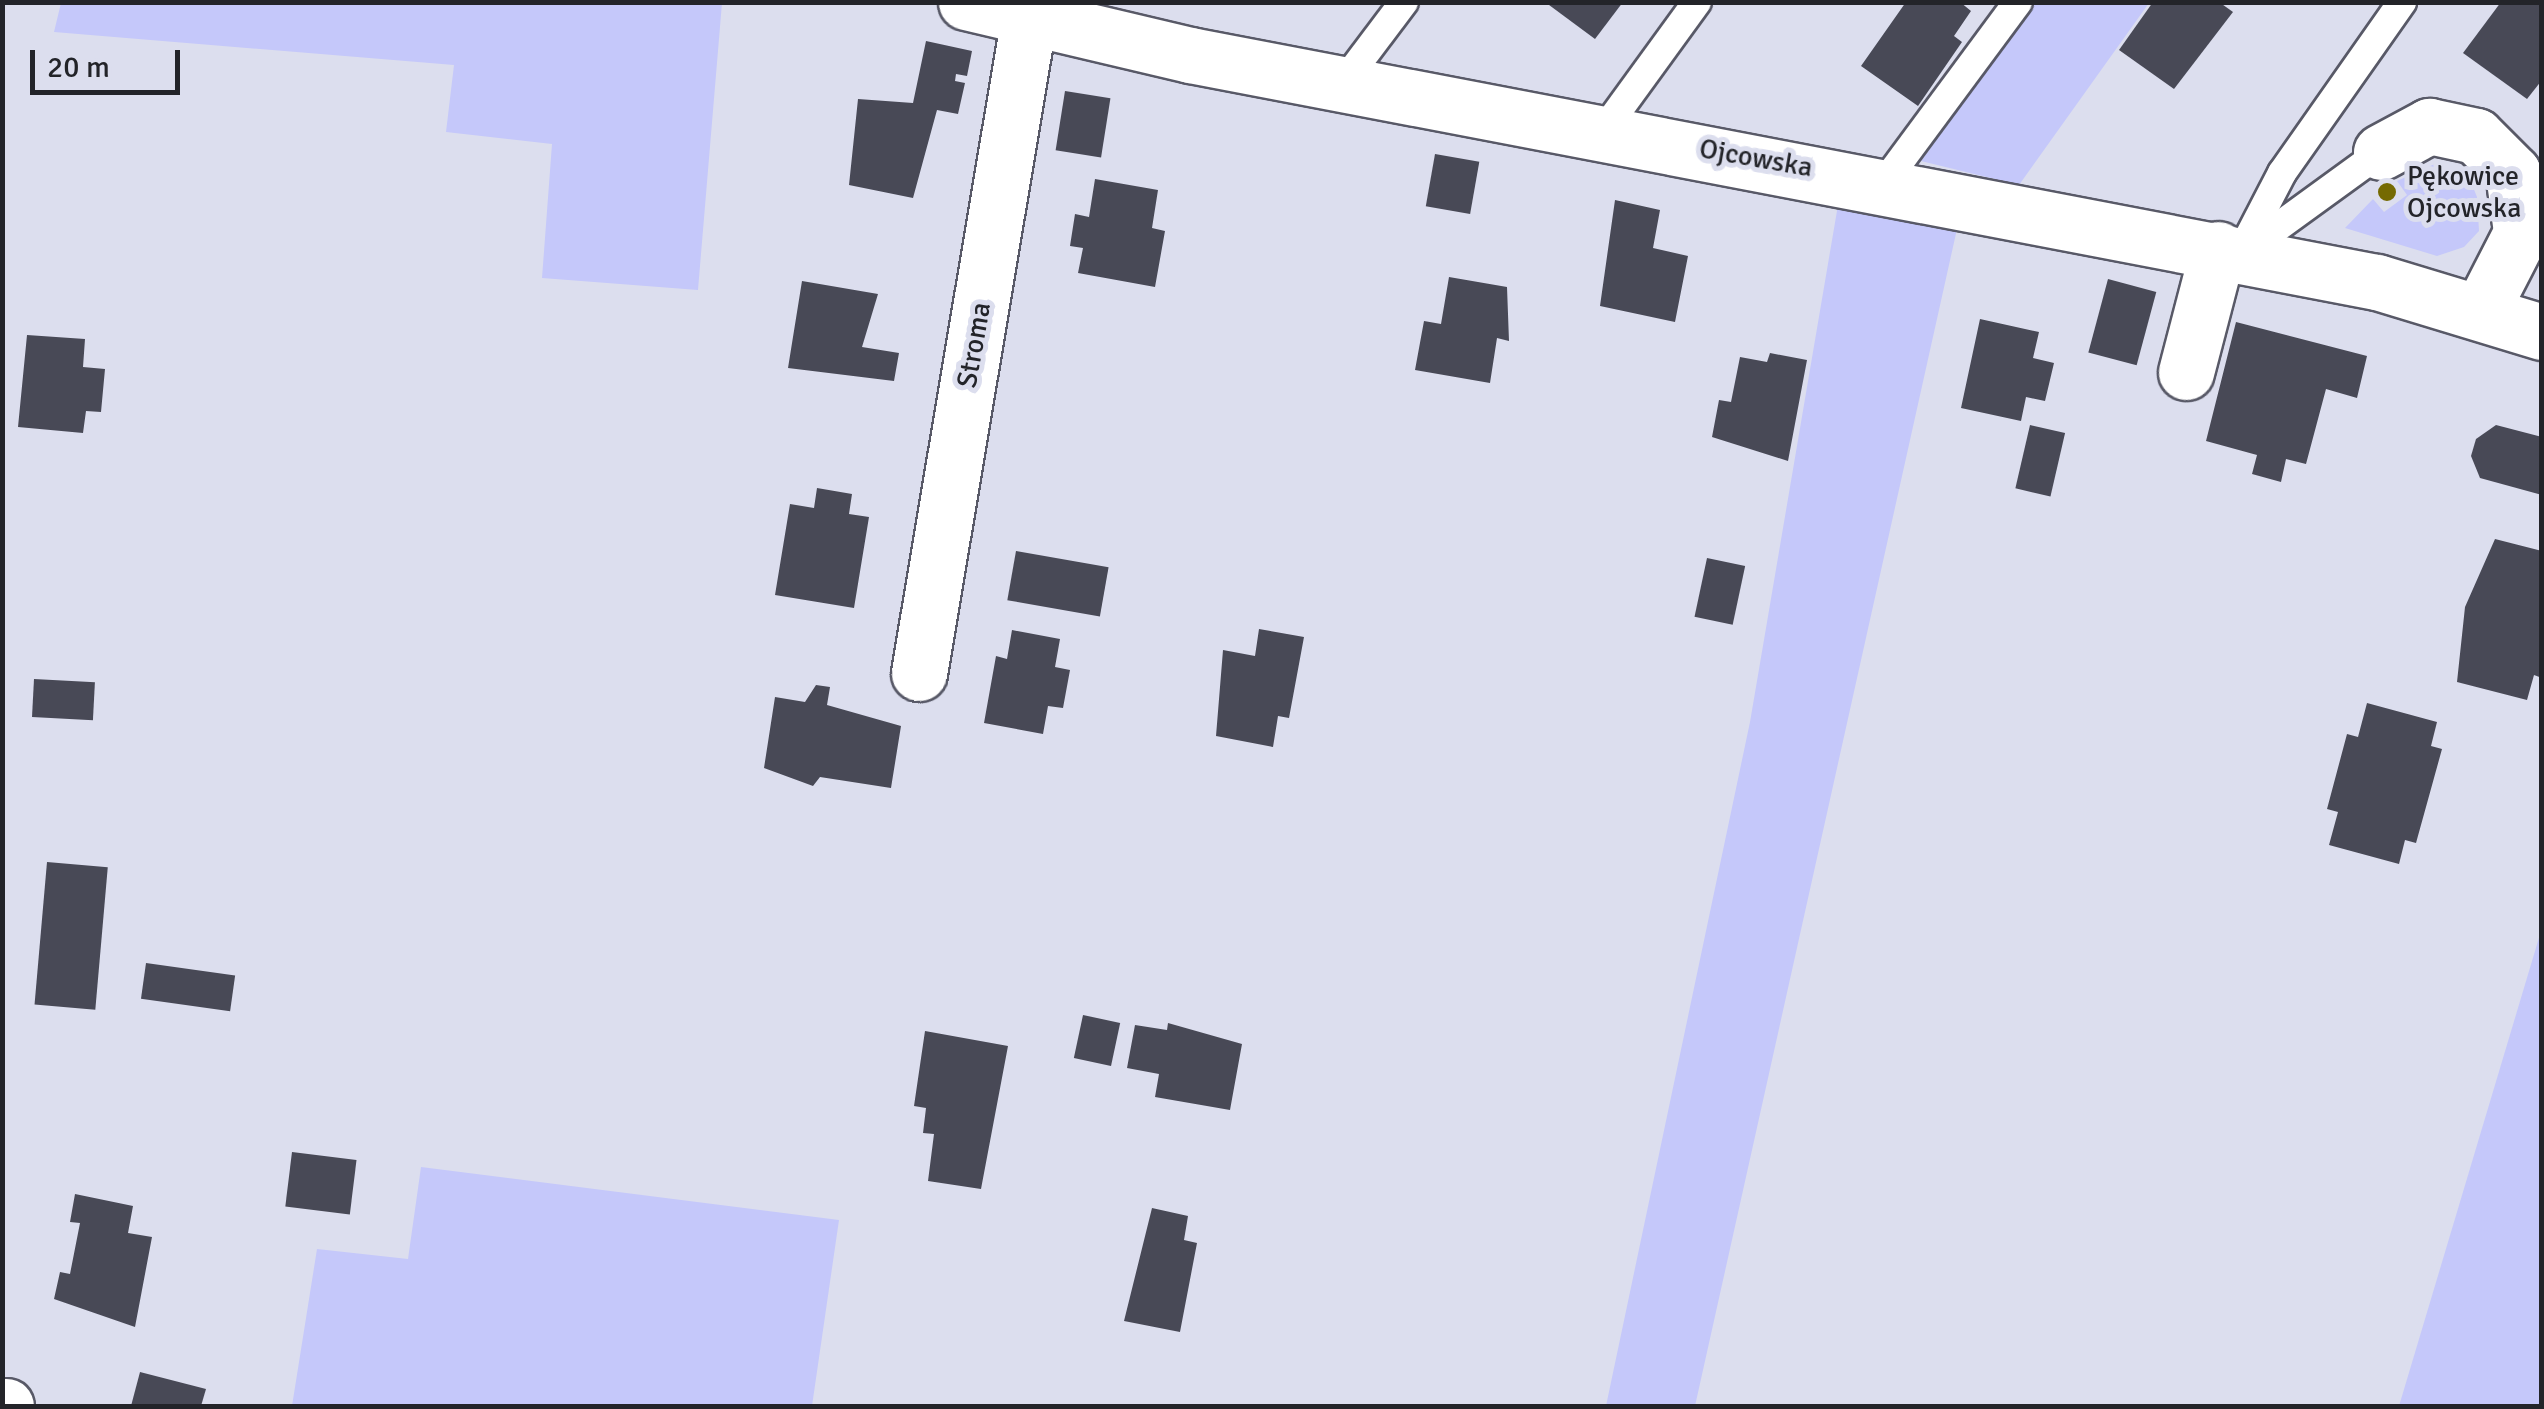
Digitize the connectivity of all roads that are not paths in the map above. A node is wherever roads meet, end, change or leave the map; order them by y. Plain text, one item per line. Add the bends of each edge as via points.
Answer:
1 (966, 2) edge
2 (1404, 2) edge
3 (1697, 2) edge
4 (2018, 2) edge
5 (2402, 2) edge
6 (1029, 17) junction
7 (1343, 83) junction
8 (1604, 130) junction
9 (2381, 152) joint
10 (1884, 183) junction
11 (2530, 209) edge
12 (2229, 252) junction
13 (2482, 309) junction
14 (2542, 332) edge
15 (2186, 372) dead end
16 (919, 673) dead end

1 - 6 street, Ojcowska
2 - 7 lane
3 - 8 lane
4 - 10 lane
5 - 12 lane
6 - 7 street, Ojcowska
6 - 16 street, Stroma
7 - 8 street, Ojcowska
8 - 10 street, Ojcowska
9 - 11 street via 2428,126 2476,136 2512,174
9 - 12 lane
10 - 12 street, Ojcowska
11 - 13 street
12 - 13 street, Ojcowska
12 - 15 street
13 - 14 street, Ojcowska

